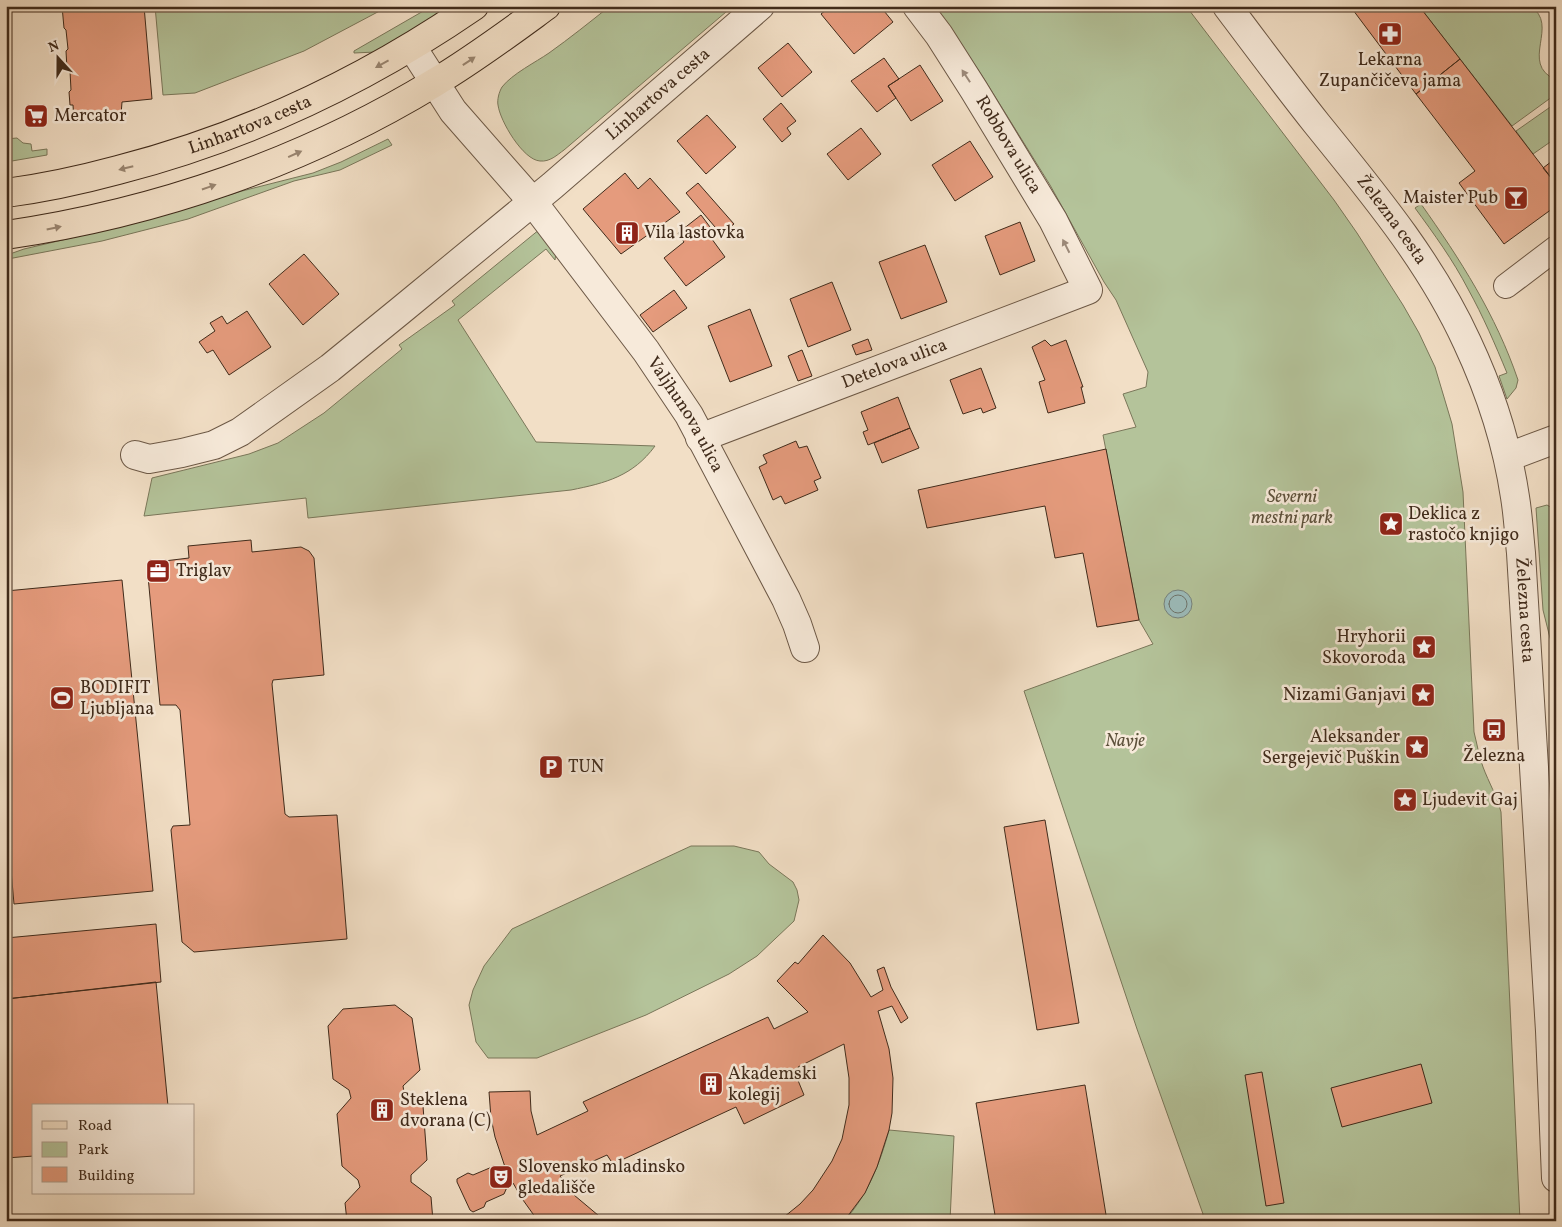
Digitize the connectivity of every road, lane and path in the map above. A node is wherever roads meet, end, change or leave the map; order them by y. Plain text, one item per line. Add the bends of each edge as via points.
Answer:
1 (474, 6) edge
2 (546, 6) edge
3 (760, 6) edge
4 (917, 6) edge
5 (1227, 6) edge
6 (412, 47) junction
7 (434, 83) junction
8 (6, 192) edge
9 (532, 201) junction
10 (6, 235) edge
11 (1556, 248) edge
12 (1506, 286) dead end
13 (1088, 290) joint
14 (700, 438) junction
15 (1556, 439) edge
16 (135, 455) dead end
17 (1508, 456) junction
18 (805, 648) dead end
19 (1553, 1030) edge
20 (1556, 1178) edge

1 - 6 main road, Linhartova cesta
7 -> 2 main road
3 - 9 street, Linhartova cesta
13 -> 4 street, Robbova ulica via 1053,220 974,90
5 - 17 street, Železna cesta via 1422,260 1467,342 1490,398
6 - 7 street
6 -> 8 main road, Linhartova cesta via 316,99 210,143 99,175
7 - 9 street via 453,111
10 -> 7 main road via 127,212 226,181 340,134
9 - 14 street, Valjhunova ulica via 646,351 689,414
9 - 16 street, Linhartova cesta via 337,362 240,432 214,445 182,453 149,459
11 - 12 street
13 - 14 street, Detelova ulica
14 - 18 street, Valjhunova ulica via 786,599
15 - 17 street
17 - 19 street, Železna cesta via 1521,553
19 - 20 street, Železna cesta

